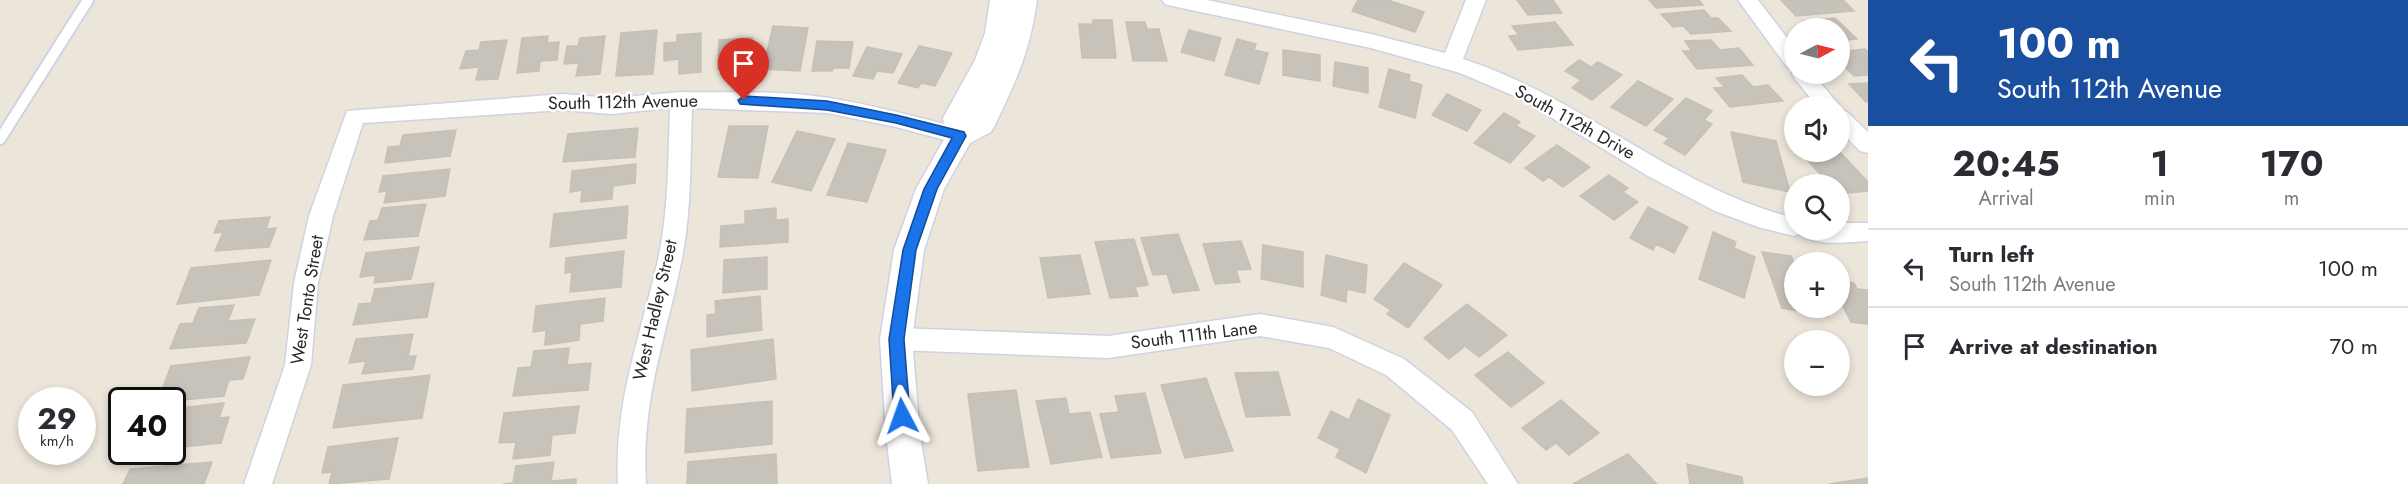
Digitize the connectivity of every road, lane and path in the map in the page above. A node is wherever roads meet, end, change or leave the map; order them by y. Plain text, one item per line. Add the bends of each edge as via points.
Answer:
1 (88, 0) edge
2 (1002, 0) edge
3 (1025, 0) edge
4 (1172, 0) edge
5 (1476, 0) edge
6 (1748, 0) edge
7 (1784, 49) edge
8 (1452, 63) junction
9 (1810, 84) edge
10 (1821, 96) edge
11 (681, 100) junction
12 (355, 116) joint
13 (1850, 128) edge
14 (960, 136) junction
15 (0, 139) edge
16 (1868, 145) edge
17 (1784, 224) edge
18 (1850, 232) edge
19 (1868, 232) edge
20 (897, 339) junction
21 (258, 484) edge
22 (632, 484) edge
23 (910, 484) edge
24 (1504, 484) edge

1 - 15 lane
2 - 14 street via 998,33 988,60 957,118
3 - 14 street via 1014,56 996,98 981,125
4 - 8 street, South 112th Drive via 1347,36
5 - 8 street
6 - 7 street
8 - 17 street, South 112th Drive via 1526,92 1701,194 1742,213
9 - 10 street
11 - 12 street, South 112th Avenue via 610,106 563,102
11 - 14 street, South 112th Avenue via 827,105
11 - 22 street, West Hadley Street via 677,210 669,264 637,386 628,457
12 - 21 street, West Tonto Street via 321,216 306,283 298,365
13 - 16 street
14 - 20 street via 930,189 909,250
18 - 19 street
20 - 23 street
20 - 24 street, South 111th Lane via 1108,347 1260,325 1333,338 1395,367 1462,421

